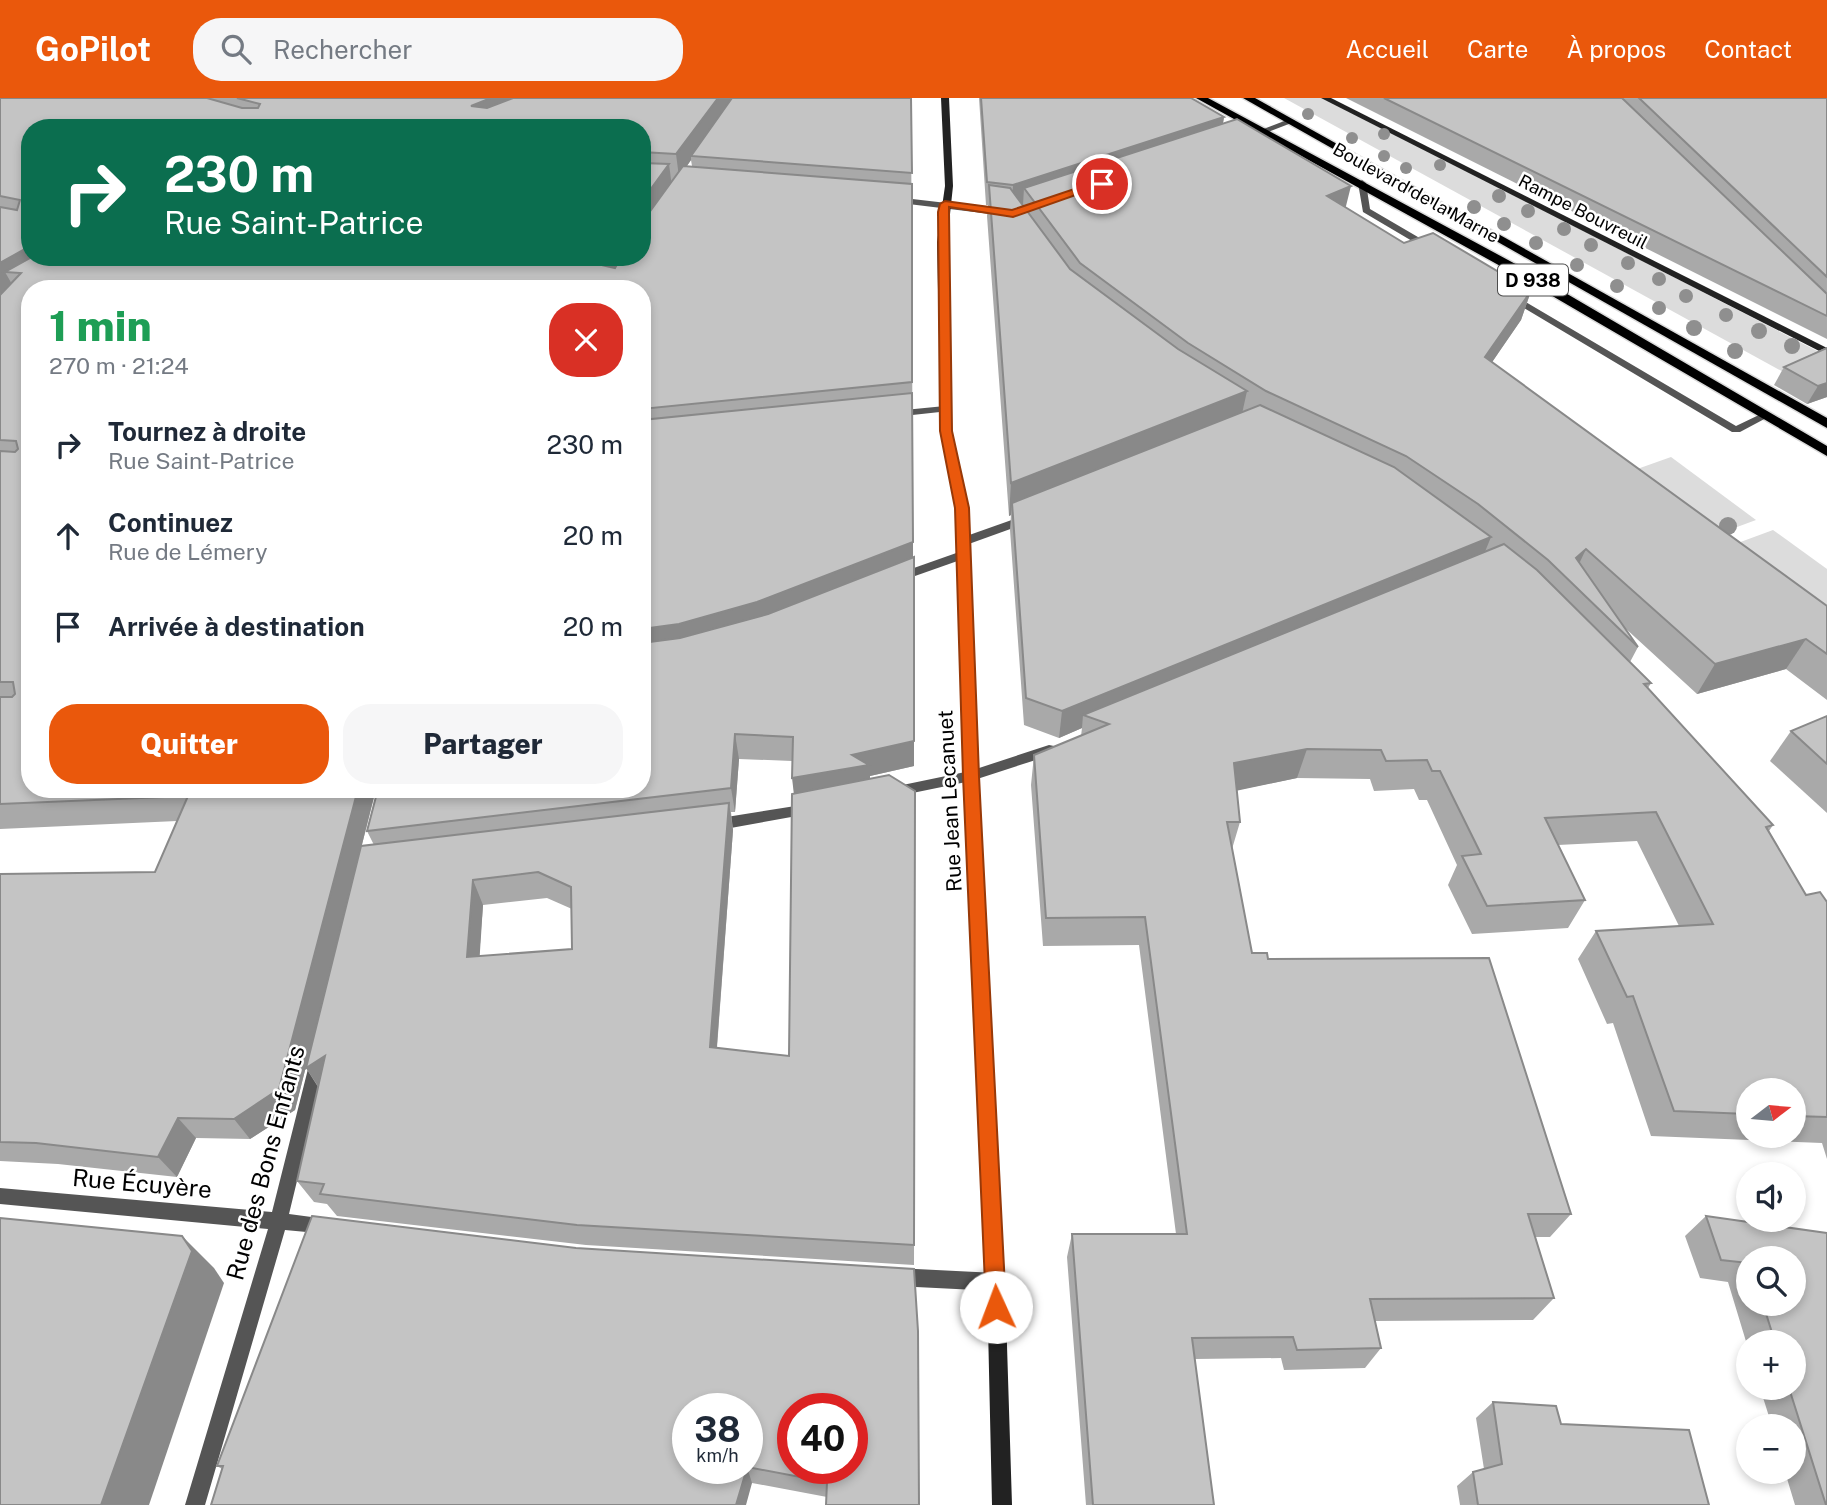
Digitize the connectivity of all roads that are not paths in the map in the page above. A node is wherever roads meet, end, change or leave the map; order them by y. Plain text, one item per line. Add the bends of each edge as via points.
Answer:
1 (945, 98) edge
2 (1201, 98) edge
3 (1248, 98) edge
4 (1325, 98) edge
5 (1290, 122) junction
6 (1261, 132) junction
7 (1241, 138) edge
8 (1362, 183) junction
9 (890, 200) edge
10 (945, 204) junction
11 (1020, 224) edge
12 (1443, 256) edge
13 (1498, 289) edge
14 (1827, 352) edge
15 (945, 409) junction
16 (886, 415) edge
17 (1765, 416) junction
18 (1827, 424) edge
19 (1827, 452) edge
20 (1039, 513) edge
21 (962, 549) junction
22 (889, 582) edge
23 (1066, 743) edge
24 (971, 776) junction
25 (876, 795) edge
26 (825, 805) edge
27 (694, 827) edge
28 (321, 1050) edge
29 (0, 1196) edge
30 (279, 1220) junction
31 (349, 1229) edge
32 (876, 1276) edge
33 (996, 1282) junction
34 (195, 1505) edge
35 (1002, 1505) edge

1 - 10 street, Rue Jean Lecanuet via 949,186
2 - 6 main road, Boulevard de la Marne / D 938
3 - 5 main road, Boulevard de la Marne / D 938
4 - 14 street, Rampe Bouvreuil
5 - 6 street
5 - 18 main road, Boulevard de la Marne / D 938
6 - 7 street
6 - 8 main road, Boulevard de la Marne / D 938
8 - 12 street, Boulevard de la Marne via 1366,210
8 - 17 main road, Boulevard de la Marne / D 938
9 - 10 street
10 - 11 street via 1013,214
10 - 15 street, Rue Jean Lecanuet
13 - 17 street via 1736,430
15 - 16 street
15 - 21 street, Rue Jean Lecanuet via 949,453 960,489
17 - 19 main road, Boulevard de la Marne / D 938
20 - 21 street
21 - 22 street
21 - 24 street, Rue Jean Lecanuet
23 - 24 street
24 - 25 street
24 - 33 street, Rue Jean Lecanuet
26 - 27 street
28 - 30 street, Rue des Bons Enfants
29 - 30 street, Rue Écuyère
30 - 31 street, Rue Écuyère
30 - 34 street, Rue des Bons Enfants
32 - 33 street
33 - 35 street, Rue Jean Lecanuet

